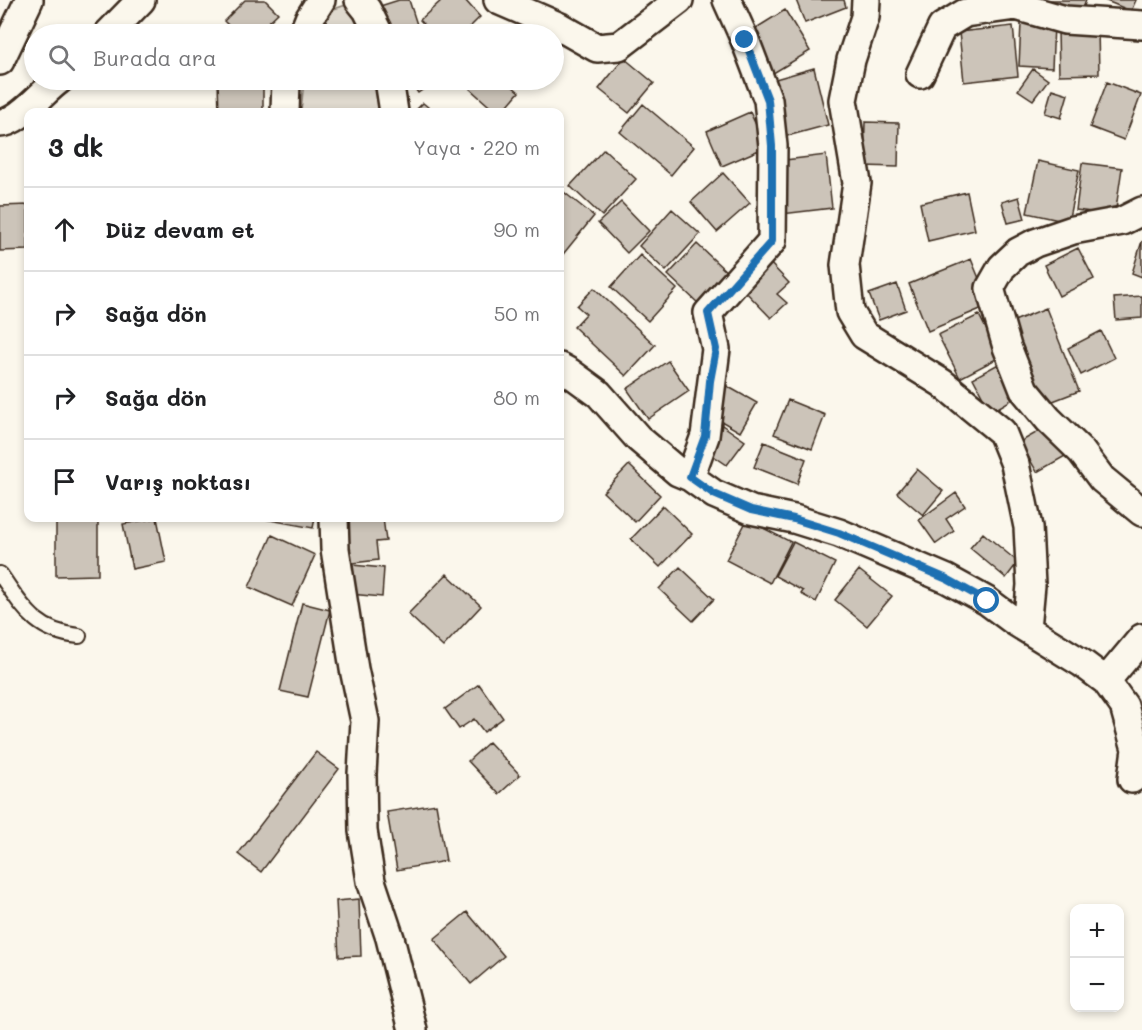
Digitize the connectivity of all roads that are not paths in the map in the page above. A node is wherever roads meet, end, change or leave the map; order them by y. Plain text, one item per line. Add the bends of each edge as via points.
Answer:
1 (29, 0) edge
2 (141, 0) edge
3 (321, 0) edge
4 (359, 0) edge
5 (498, 0) edge
6 (679, 0) edge
7 (727, 0) edge
8 (866, 0) edge
9 (118, 24) edge
10 (307, 24) edge
11 (374, 24) edge
12 (553, 24) edge
13 (1142, 25) edge
14 (564, 29) edge
15 (0, 61) edge
16 (920, 74) dead end
17 (46, 90) edge
18 (286, 90) edge
19 (391, 90) edge
20 (27, 108) edge
21 (285, 108) edge
22 (393, 108) edge
23 (24, 111) edge
24 (0, 123) edge
25 (1142, 211) edge
26 (564, 370) edge
27 (690, 477) junction
28 (1142, 512) edge
29 (334, 522) edge
30 (0, 574) edge
31 (1027, 628) junction
32 (79, 636) dead end
33 (1142, 638) edge
34 (1106, 681) junction
35 (1132, 778) dead end
36 (413, 1030) edge

1 - 15 street
2 - 9 street
3 - 10 street
4 - 11 street
5 - 12 street
6 - 14 street via 619,46 597,48
7 - 27 street via 768,100 772,241 708,313 716,349 705,436
8 - 31 street via 843,100 856,183 845,265 850,312 864,335 942,383 1002,432 1014,464 1028,527 1031,585
13 - 16 street via 1065,20 1016,6 965,13 942,27
17 - 20 street
18 - 21 street
19 - 22 street
23 - 24 street via 13,121
25 - 28 street via 1122,221 1073,230 1035,243 1002,267 990,288 1024,390 1081,451 1101,479
26 - 27 street via 599,394 638,438 678,472
27 - 31 street via 714,494 751,510 839,533 947,579
29 - 36 street via 335,549 365,721 363,820 370,881 390,938
30 - 32 lane via 23,608 39,623 63,634
31 - 34 street
33 - 34 street
34 - 35 street via 1124,706 1136,749

